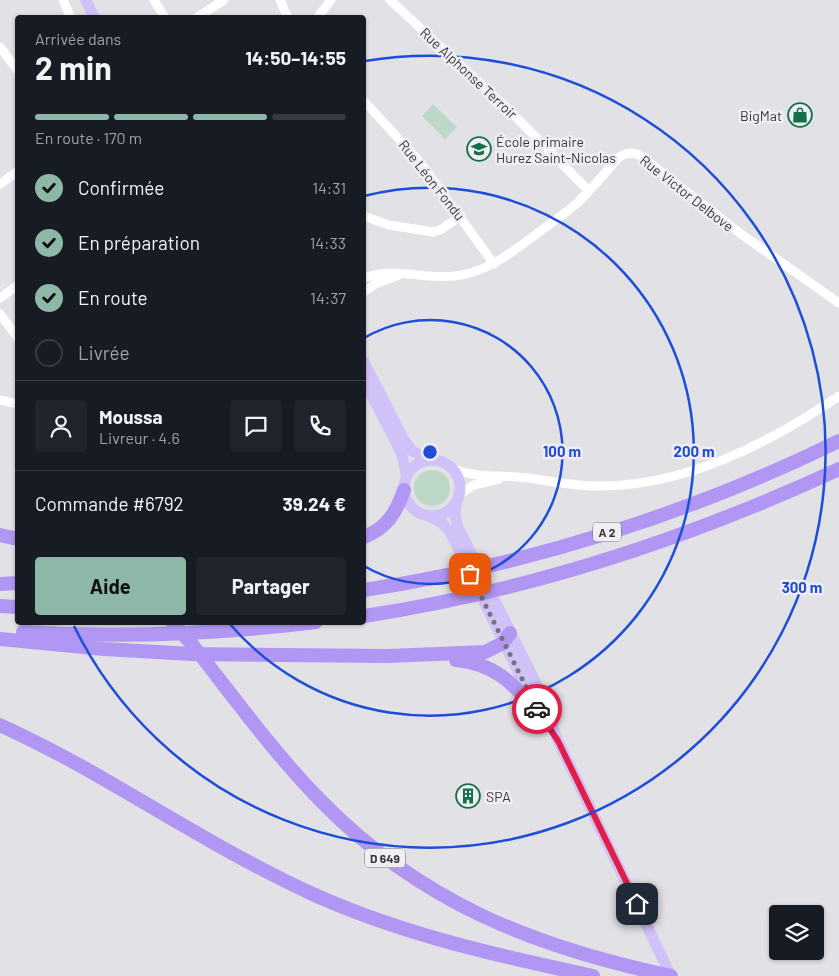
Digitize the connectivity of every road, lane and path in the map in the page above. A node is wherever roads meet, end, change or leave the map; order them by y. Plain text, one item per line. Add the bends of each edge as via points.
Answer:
1 (63, 0) edge
2 (86, 0) edge
3 (154, 0) edge
4 (224, 0) edge
5 (280, 0) edge
6 (331, 0) edge
7 (390, 0) edge
8 (70, 15) edge
9 (93, 15) edge
10 (163, 15) edge
11 (201, 15) edge
12 (287, 15) edge
13 (319, 15) edge
14 (0, 47) edge
15 (15, 67) edge
16 (366, 103) edge
17 (15, 173) edge
18 (0, 184) edge
19 (588, 190) junction
20 (461, 216) junction
21 (366, 217) edge
22 (494, 264) junction
23 (407, 273) junction
24 (366, 277) edge
25 (15, 287) edge
26 (366, 291) edge
27 (0, 298) edge
28 (839, 303) edge
29 (0, 314) edge
30 (15, 334) edge
31 (366, 366) edge
32 (366, 384) edge
33 (839, 396) edge
34 (0, 400) edge
35 (15, 403) edge
36 (839, 441) edge
37 (430, 460) junction
38 (453, 469) junction
39 (839, 469) edge
40 (407, 476) junction
41 (514, 477) junction
42 (404, 490) junction
43 (458, 499) junction
44 (431, 516) junction
45 (0, 535) edge
46 (366, 536) edge
47 (15, 538) edge
48 (460, 542) junction
49 (15, 582) edge
50 (0, 584) edge
51 (366, 590) edge
52 (0, 606) edge
53 (15, 607) edge
54 (366, 616) edge
55 (175, 625) edge
56 (287, 625) edge
57 (0, 630) edge
58 (507, 638) junction
59 (0, 639) edge
60 (388, 656) junction
61 (539, 714) junction
62 (0, 724) edge
63 (558, 741) junction
64 (667, 975) edge
65 (593, 976) edge

1 - 8 street
2 - 9 main road
3 - 10 street
4 - 11 street
5 - 12 street
6 - 13 street
7 - 19 street, Rue Alphonse Terroir via 506,107
14 - 15 street
16 - 20 street, Rue Léon Fondu via 411,152
17 - 18 street
19 - 22 street, Rue Victor Delbove via 564,213
19 - 28 street, Rue Victor Delbove via 620,156 638,154 740,234
20 - 21 street via 433,232 389,225
20 - 22 street, Rue Léon Fondu
22 - 23 street, Rue Victor Delbove via 462,276
23 - 24 street, Rue Victor Delbove via 385,272
23 - 26 street, Rue Victor Delbove via 390,277
25 - 27 street
29 - 30 street
31 - 37 main road via 408,446
32 - 40 main road via 401,452
33 - 41 street via 749,448 662,478 625,485 579,486
34 - 35 street
36 - 51 highway, A 2 via 720,492 620,528 484,567
37 - 38 main road via 442,462
37 - 40 main road via 417,465
38 - 41 street via 468,474
38 - 43 main road via 460,482
39 - 54 highway, A 2 via 727,517 614,557 498,589
40 - 42 main road
41 - 43 street via 478,484
42 - 44 main road via 414,510
42 - 46 highway via 397,510 388,522
43 - 44 main road via 447,513
43 - 48 main road via 456,519
44 - 48 main road
45 - 47 highway
48 - 58 main road
49 - 50 highway
52 - 53 highway
55 - 64 highway, D 649 via 309,789 348,827 402,870 448,899 542,942
56 - 57 highway via 134,635
58 - 60 highway via 494,649 481,653
58 - 61 main road
58 - 63 main road via 537,686
59 - 60 highway via 192,654
60 - 61 highway via 481,665 515,686
61 - 63 main road
62 - 65 highway via 277,877 356,912 436,939
63 - 64 main road

